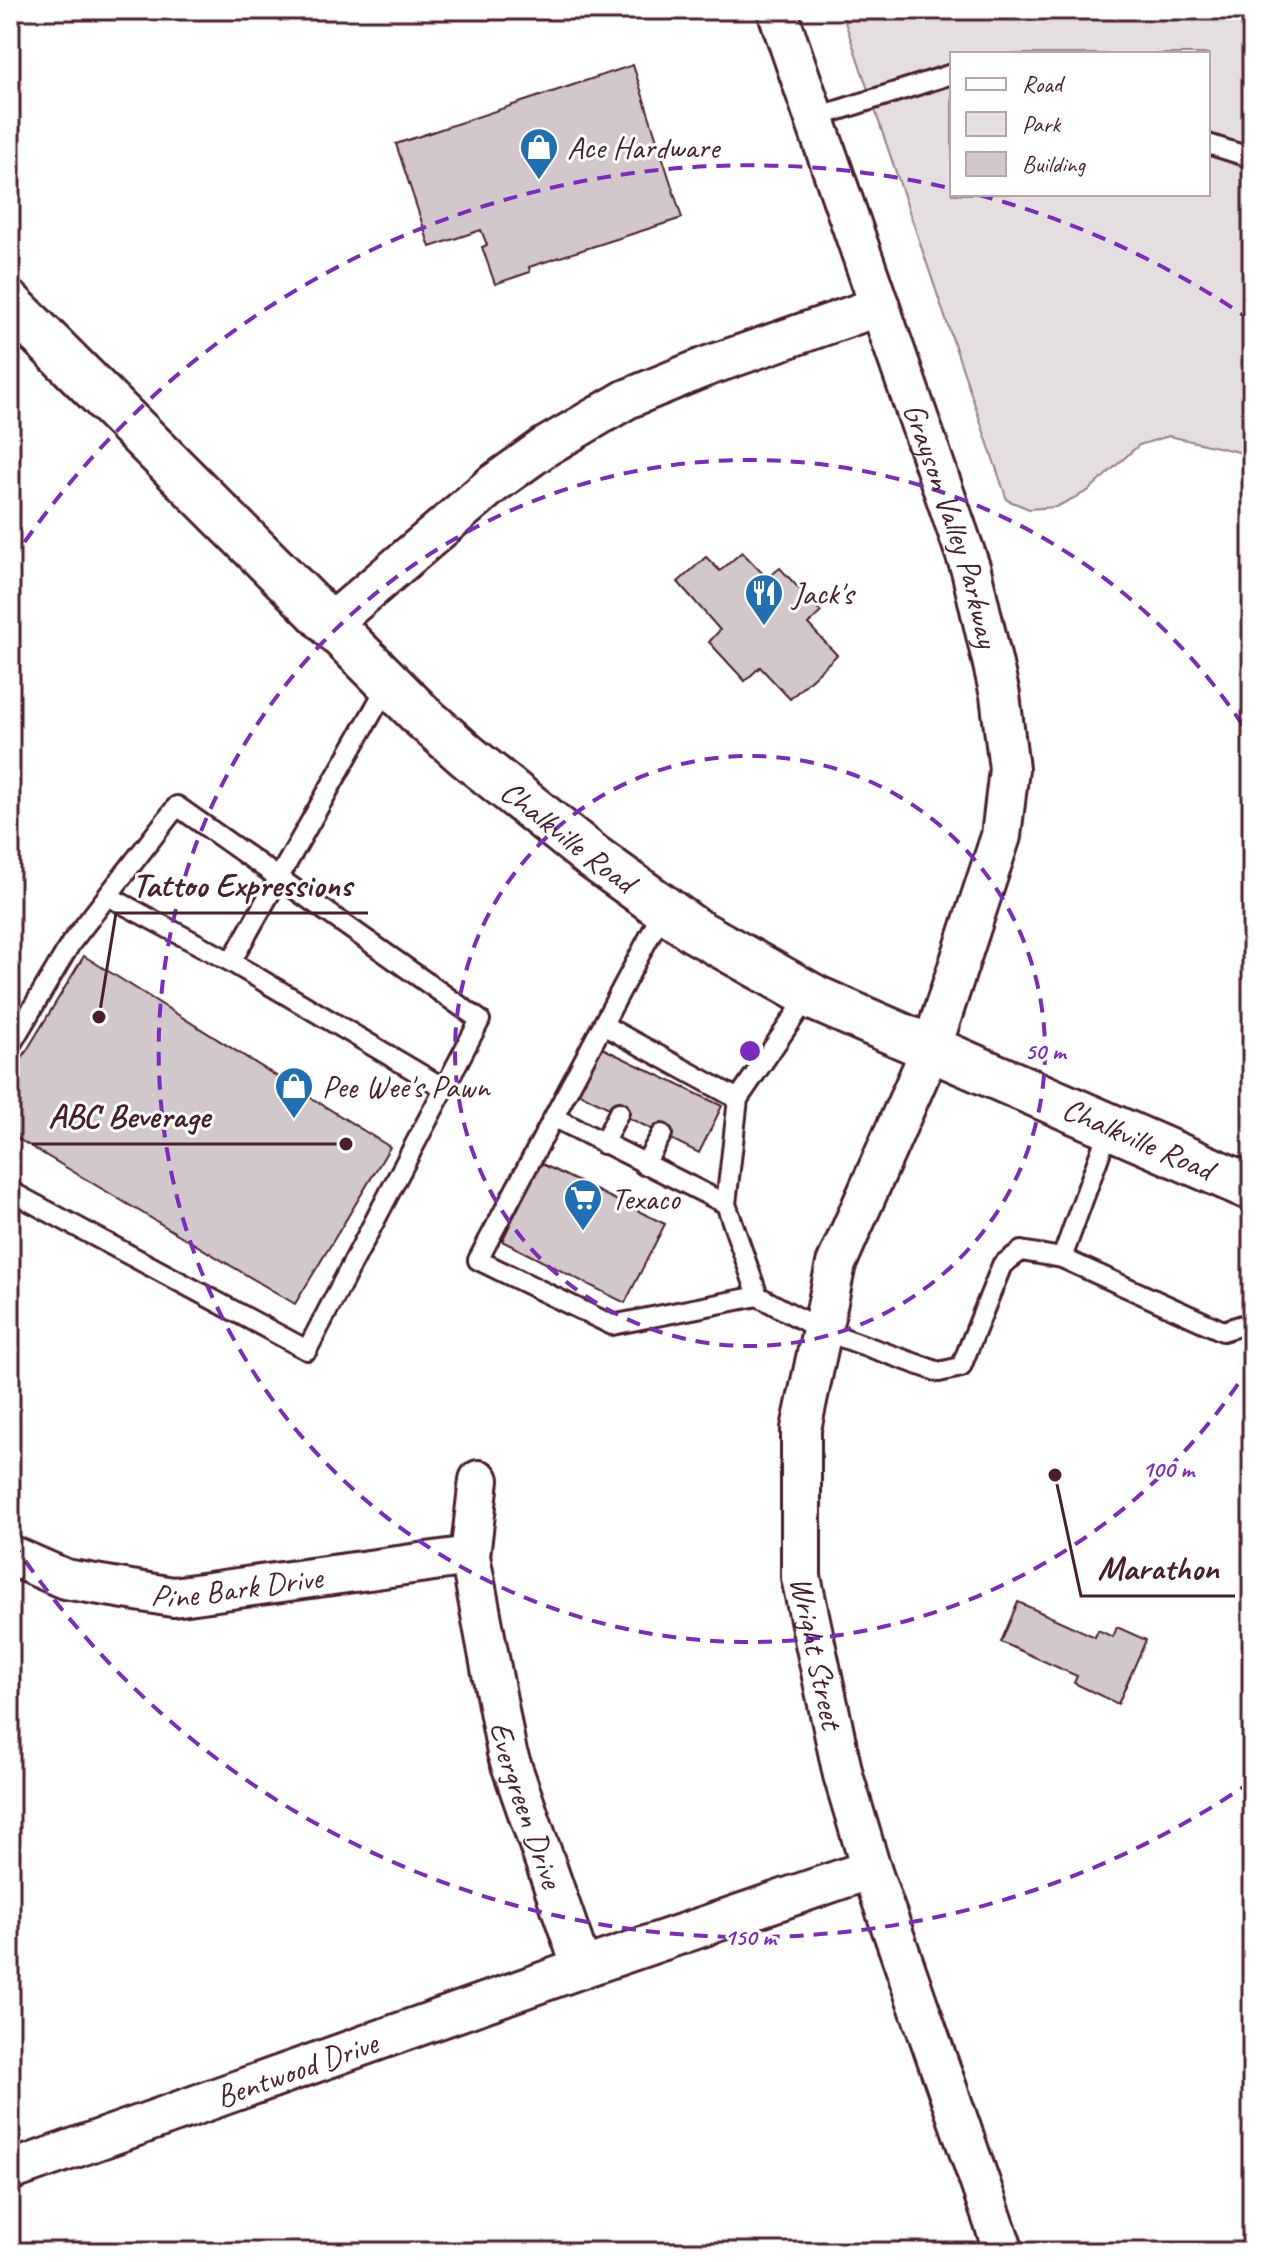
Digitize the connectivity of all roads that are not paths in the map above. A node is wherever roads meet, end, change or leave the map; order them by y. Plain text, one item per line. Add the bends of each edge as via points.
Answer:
1 (777, 10) edge
2 (950, 75) edge
3 (814, 118) junction
4 (1210, 145) edge
5 (1252, 158) edge
6 (10, 304) edge
7 (880, 306) junction
8 (330, 624) junction
9 (389, 683) junction
10 (279, 878) junction
11 (108, 896) junction
12 (664, 909) junction
13 (231, 962) junction
14 (809, 995) junction
15 (603, 1025) junction
16 (10, 1046) edge
17 (931, 1049) junction
18 (444, 1088) junction
19 (738, 1099) junction
20 (619, 1112) dead end
21 (555, 1118) junction
22 (1110, 1126) junction
23 (662, 1134) dead end
24 (603, 1144) junction
25 (644, 1165) junction
26 (1252, 1188) edge
27 (10, 1191) edge
28 (726, 1204) junction
29 (1062, 1258) junction
30 (758, 1296) junction
31 (1252, 1322) edge
32 (821, 1330) junction
33 (479, 1480) dead end
34 (10, 1555) edge
35 (470, 1556) junction
36 (871, 1869) junction
37 (582, 1968) junction
38 (10, 2171) edge
39 (1004, 2252) edge

1 - 3 street, Grayson Valley Parkway
2 - 3 lane
3 - 7 street, Grayson Valley Parkway
4 - 5 lane
6 - 8 main road, Chalkville Road
7 - 8 street via 627,399 492,485
7 - 17 street, Grayson Valley Parkway via 971,570 1000,695 1009,769 1001,836
8 - 9 main road, Chalkville Road
9 - 10 lane
9 - 12 main road, Chalkville Road via 467,756
10 - 11 lane via 177,806
10 - 13 lane
10 - 18 lane via 480,1020
11 - 13 lane
11 - 16 lane via 71,943
12 - 14 main road, Chalkville Road
12 - 15 lane
13 - 18 lane
14 - 17 main road, Chalkville Road
14 - 19 lane
15 - 19 lane via 648,1060
15 - 21 lane
17 - 22 main road, Chalkville Road
17 - 32 street, Wright Street via 836,1264
18 - 27 lane via 307,1350
19 - 28 lane
20 - 24 lane
21 - 24 lane
21 - 30 lane via 478,1260 612,1325
22 - 26 main road, Chalkville Road
22 - 29 lane
23 - 25 lane
24 - 25 lane
25 - 28 lane
28 - 30 lane
29 - 31 lane via 1223,1331
29 - 32 lane via 1021,1251 1002,1265 961,1367 939,1372
30 - 32 lane
32 - 36 street, Wright Street via 801,1429 801,1577 843,1775
33 - 35 street, Evergreen Drive
34 - 35 street, Pine Bark Drive via 65,1579 173,1597
35 - 37 street, Evergreen Drive via 507,1753
36 - 37 street
36 - 39 street, Wright Street
37 - 38 street, Bentwood Drive

